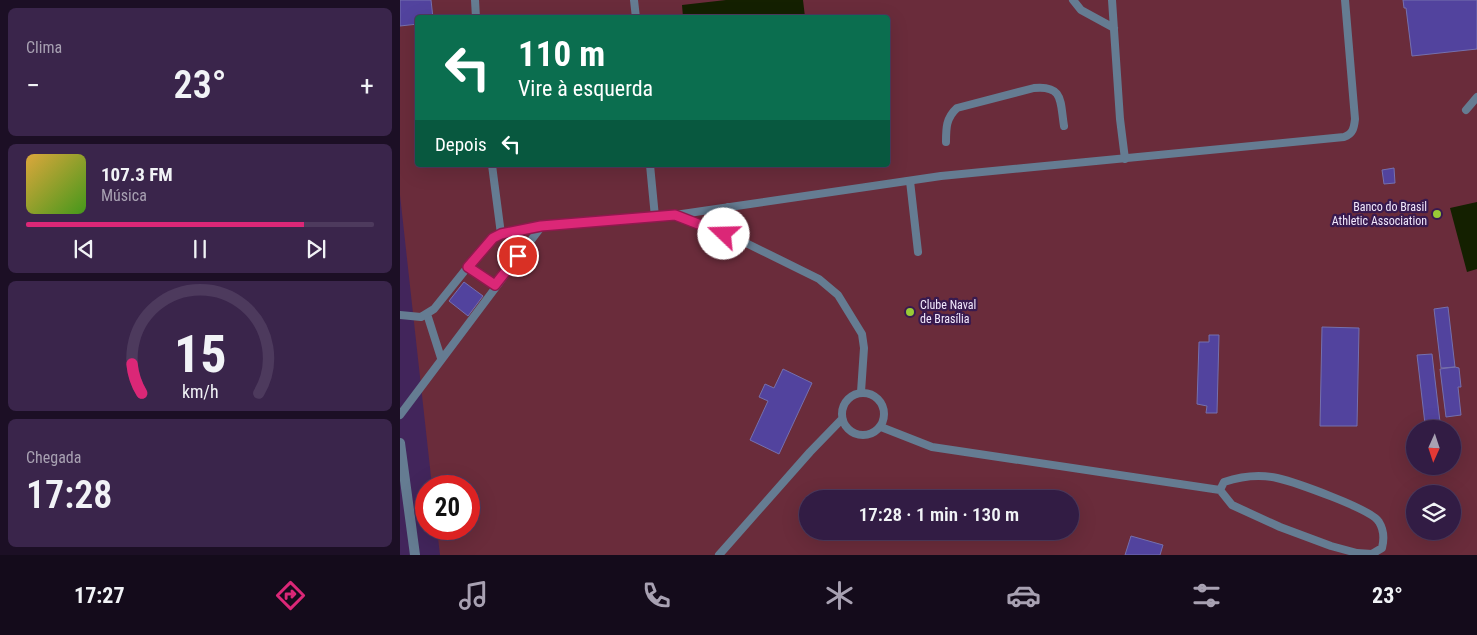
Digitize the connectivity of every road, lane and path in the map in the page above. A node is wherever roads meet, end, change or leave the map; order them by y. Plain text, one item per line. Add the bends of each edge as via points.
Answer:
1 (474, 0) edge
2 (634, 0) edge
3 (1073, 0) edge
4 (1112, 0) edge
5 (1344, 0) edge
6 (476, 15) edge
7 (636, 15) edge
8 (1114, 28) junction
9 (1477, 97) edge
10 (1466, 110) dead end
11 (1064, 126) dead end
12 (946, 142) dead end
13 (1125, 159) junction
14 (492, 167) edge
15 (650, 167) edge
16 (910, 181) junction
17 (728, 207) junction
18 (675, 215) junction
19 (655, 217) junction
20 (541, 226) junction
21 (501, 234) junction
22 (724, 234) junction
23 (918, 252) dead end
24 (468, 267) junction
25 (495, 285) junction
26 (427, 314) junction
27 (400, 315) edge
28 (441, 358) junction
29 (861, 392) junction
30 (400, 415) edge
31 (842, 419) junction
32 (880, 427) junction
33 (400, 443) edge
34 (1220, 490) junction
35 (415, 555) edge
36 (719, 555) edge

1 - 6 lane
2 - 7 lane
3 - 8 lane via 1081,10
4 - 8 lane
5 - 13 lane via 1355,119 1350,135
8 - 13 lane
9 - 10 lane
11 - 12 lane via 1059,95 1046,87 1034,88 957,108 946,125
13 - 16 lane
14 - 21 lane
15 - 19 lane
16 - 17 lane
16 - 23 lane
17 - 18 lane
17 - 22 lane
18 - 19 lane
18 - 22 lane
19 - 20 lane
20 - 21 lane
20 - 25 lane
21 - 24 lane via 487,243
22 - 29 lane via 819,279 838,295 862,334
24 - 25 lane
24 - 26 lane
25 - 28 lane
26 - 27 lane
26 - 28 lane
28 - 30 lane
29 - 31 lane via 846,401
29 - 32 lane via 871,393 884,408 885,418
31 - 32 lane via 846,428 864,436
31 - 36 lane
32 - 34 lane via 932,447
33 - 35 street
34 - 34 lane via 1224,482 1244,476 1277,478 1318,492 1365,511 1379,521 1384,538 1382,548 1372,554 1331,546 1232,505

